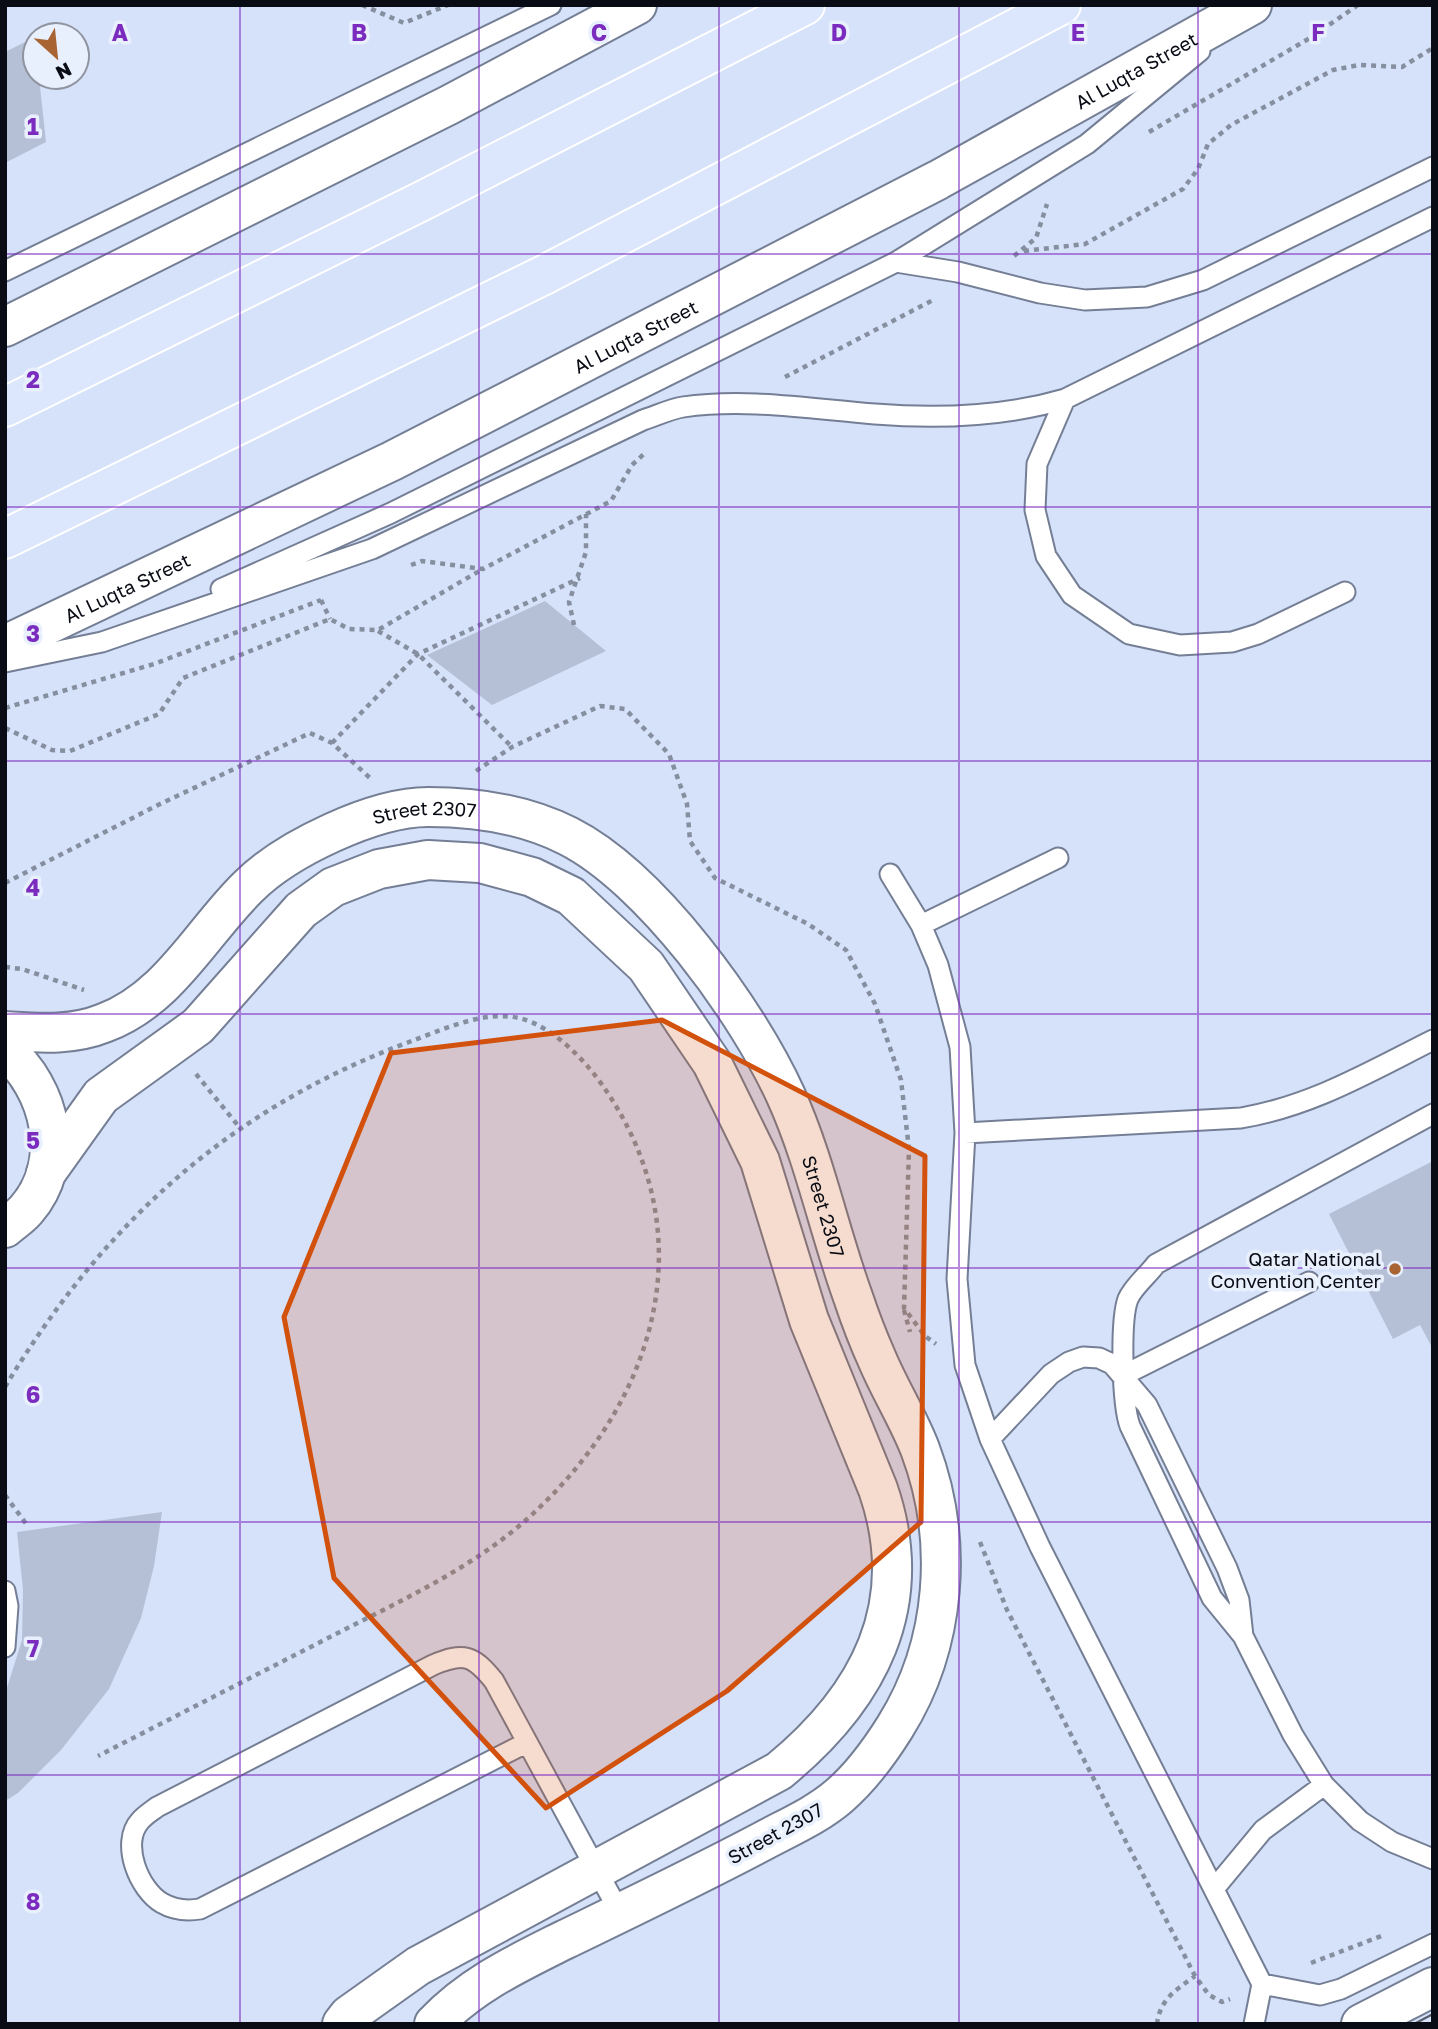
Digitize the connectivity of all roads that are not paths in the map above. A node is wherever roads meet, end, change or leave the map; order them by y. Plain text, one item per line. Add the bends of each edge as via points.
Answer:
1 (551, 5) edge
2 (637, 5) edge
3 (805, 5) edge
4 (1061, 5) edge
5 (1253, 5) edge
6 (1433, 167) edge
7 (1433, 217) edge
8 (896, 262) junction
9 (5, 271) edge
10 (5, 327) edge
11 (630, 395) junction
12 (1065, 398) junction
13 (5, 407) edge
14 (643, 420) junction
15 (5, 539) edge
16 (1345, 593) dead end
17 (102, 642) junction
18 (5, 645) edge
19 (5, 662) edge
20 (1058, 858) dead end
21 (890, 874) dead end
22 (920, 925) junction
23 (5, 1031) edge
24 (1433, 1040) edge
25 (5, 1050) edge
26 (1433, 1114) edge
27 (965, 1133) junction
28 (46, 1173) junction
29 (5, 1228) edge
30 (1309, 1282) dead end
31 (1122, 1376) junction
32 (990, 1439) junction
33 (5, 1591) edge
34 (5, 1647) edge
35 (526, 1743) junction
36 (1324, 1785) junction
37 (1433, 1859) edge
38 (597, 1871) junction
39 (1214, 1889) junction
40 (620, 1913) junction
41 (1433, 1944) edge
42 (1262, 1984) junction
43 (1433, 1987) edge
44 (342, 2024) edge
45 (434, 2024) edge
46 (1254, 2024) edge
47 (1361, 2024) edge

1 - 9 lane
2 - 10 street
3 - 13 main road
4 - 15 main road via 544,275
5 - 8 lane via 1087,144
5 - 18 street, Al Luqta Street via 937,180 392,461
6 - 8 lane via 1203,281 1147,297 1085,300
7 - 12 lane
8 - 11 lane
11 - 14 lane
11 - 17 lane via 391,513
12 - 14 lane via 1034,408 969,416 876,414 773,403 682,407
12 - 16 lane via 1038,464 1035,510 1046,556 1072,595 1129,634 1180,645 1232,642 1258,634
14 - 17 lane via 372,549
17 - 19 lane
20 - 22 lane
21 - 22 lane
22 - 27 lane via 951,1005 960,1047
23 - 40 street, Street 2307 via 76,1031 127,1012 174,975 250,884 295,852 359,822 405,810 496,811 565,834 611,862 702,962 758,1043 787,1098 876,1359 920,1447 939,1512 940,1594 926,1660 896,1725 841,1794 813,1814
24 - 27 lane via 1305,1103 1274,1112 1241,1118
25 - 28 street via 25,1069 46,1111 51,1132
26 - 31 lane via 1156,1264 1128,1300
27 - 32 lane via 957,1279 965,1365
28 - 29 street via 26,1210
28 - 38 street via 101,1096 198,1026 301,910 333,887 379,869 428,860 480,863 533,877 570,896 646,967 712,1063 760,1161 809,1320 887,1515 894,1580 880,1642 865,1674 813,1743 779,1771
30 - 31 lane
31 - 32 lane via 1099,1357 1069,1362 1051,1374
31 - 36 lane via 1130,1426 1212,1598 1243,1636
32 - 39 lane
33 - 34 lane
35 - 35 lane via 481,1665 469,1657 454,1656 157,1807 139,1822 132,1838 133,1857 149,1892 161,1902 187,1911 200,1909
35 - 38 lane
36 - 37 lane via 1360,1821 1392,1842
36 - 39 lane via 1263,1830
38 - 40 lane
38 - 44 street via 418,1966
39 - 42 lane
40 - 45 street, Street 2307 via 497,1973 456,2001
41 - 42 lane via 1320,1995
42 - 46 lane
43 - 47 street

